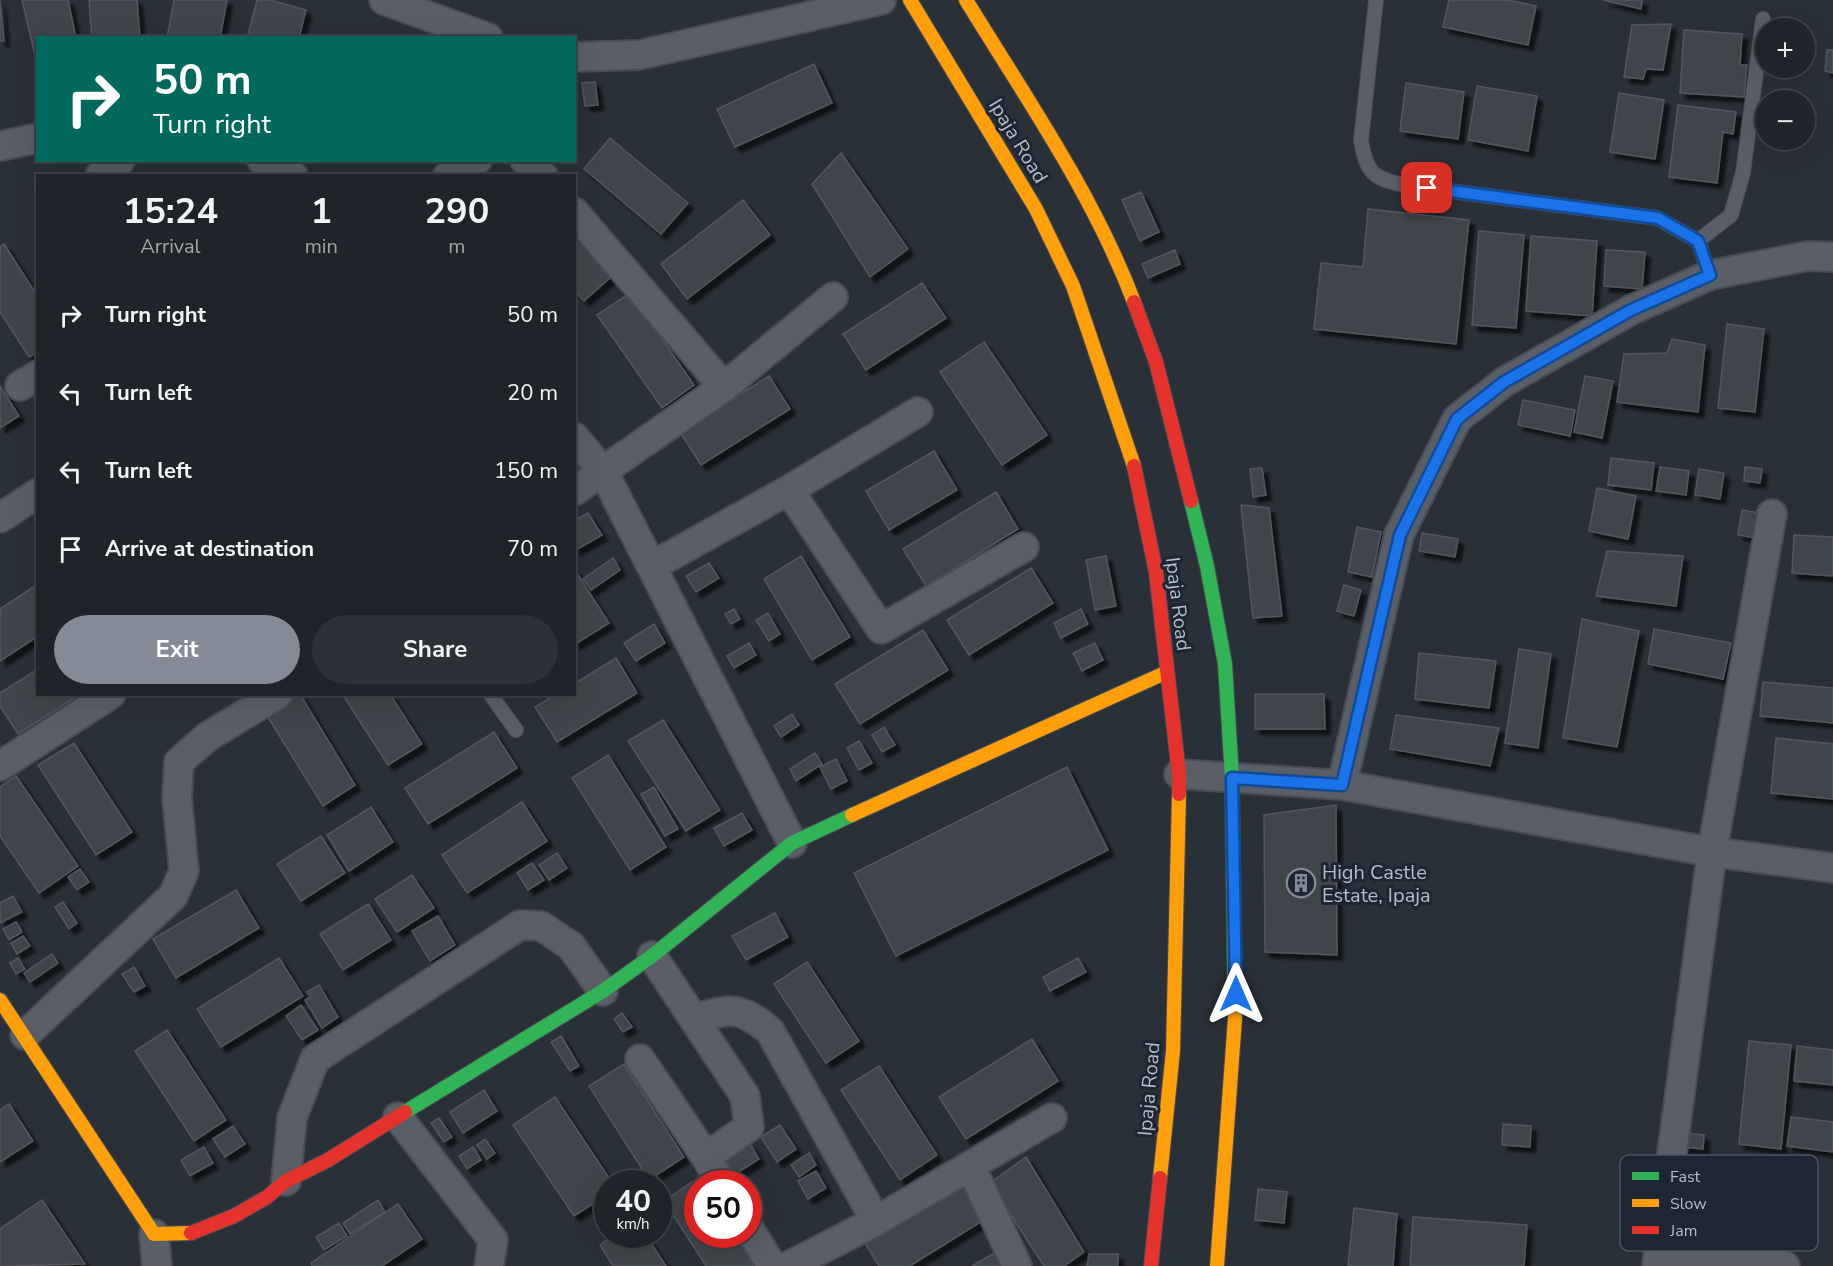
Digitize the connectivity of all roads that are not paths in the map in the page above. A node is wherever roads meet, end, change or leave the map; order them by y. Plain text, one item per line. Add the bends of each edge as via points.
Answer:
1 (384, 0) edge
2 (881, 0) edge
3 (910, 0) edge
4 (966, 0) edge
5 (1376, 0) edge
6 (483, 36) edge
7 (576, 60) edge
8 (1755, 78) edge
9 (36, 138) edge
10 (0, 146) edge
11 (118, 162) edge
12 (266, 162) edge
13 (473, 162) edge
14 (527, 162) edge
15 (102, 174) edge
16 (289, 174) edge
17 (452, 174) edge
18 (541, 174) edge
19 (576, 214) edge
20 (1698, 241) junction
21 (1833, 257) edge
22 (1710, 275) junction
23 (833, 297) dead end
24 (724, 387) junction
25 (918, 412) dead end
26 (576, 439) edge
27 (603, 471) junction
28 (576, 490) edge
29 (789, 490) junction
30 (36, 494) edge
31 (1772, 514) dead end
32 (0, 518) edge
33 (1024, 547) dead end
34 (652, 566) junction
35 (1167, 672) junction
36 (108, 696) edge
37 (275, 696) edge
38 (491, 696) edge
39 (516, 730) dead end
40 (0, 766) edge
41 (1179, 774) junction
42 (1232, 778) junction
43 (1342, 785) junction
44 (792, 843) junction
45 (1712, 852) junction
46 (1833, 868) edge
47 (652, 956) junction
48 (603, 991) junction
49 (0, 1000) edge
50 (695, 1019) junction
51 (25, 1035) junction
52 (640, 1059) dead end
53 (398, 1117) junction
54 (1052, 1119) dead end
55 (1672, 1155) edge
56 (706, 1157) junction
57 (971, 1167) junction
58 (714, 1170) edge
59 (286, 1181) junction
60 (876, 1221) junction
61 (154, 1234) junction
62 (761, 1248) edge
63 (1658, 1258) edge
64 (157, 1266) edge
65 (489, 1266) edge
66 (772, 1266) edge
67 (789, 1266) edge
68 (1017, 1266) edge
69 (1151, 1266) edge
70 (1217, 1266) edge
71 (1785, 1266) edge

1 - 6 street
2 - 7 street via 639,55
3 - 35 main road, Ipaja Road via 1036,209 1073,286 1132,462 1156,572
4 - 42 main road, Ipaja Road via 1086,196 1122,271 1156,362 1207,566 1225,663
5 - 20 lane via 1360,141 1371,173 1381,180 1658,218
8 - 20 lane via 1743,173 1731,215
9 - 10 street
11 - 15 street
12 - 16 street
13 - 17 street
14 - 18 street
19 - 24 street
20 - 22 lane
21 - 22 street via 1808,256
22 - 43 street via 1631,310 1504,382 1457,419 1400,535
23 - 24 street
24 - 27 street
25 - 29 street
26 - 27 street
27 - 28 street
27 - 34 street
29 - 33 street via 881,629
29 - 34 street
30 - 32 street
31 - 45 street
34 - 44 street
35 - 41 main road, Ipaja Road
35 - 44 main road
36 - 40 street
37 - 51 street via 207,737 179,762 177,798 184,871 173,896
38 - 39 lane
41 - 42 street
41 - 69 main road, Ipaja Road via 1173,1051
42 - 43 street
42 - 70 main road, Ipaja Road via 1235,1041
43 - 45 street
44 - 47 main road
45 - 46 street
45 - 55 street
47 - 48 main road
47 - 50 street
48 - 53 main road
48 - 59 street via 571,946 541,926 520,925 315,1059 292,1118
49 - 51 main road
50 - 56 street via 745,1096 748,1111 748,1127
50 - 60 street via 722,1010 749,1014 770,1031
51 - 61 main road
52 - 56 street
53 - 59 main road
53 - 65 street via 493,1240
54 - 57 street
56 - 58 street
57 - 60 street
57 - 68 street
59 - 61 main road via 234,1216 193,1233
60 - 67 street
61 - 64 street
62 - 66 street
63 - 71 street

